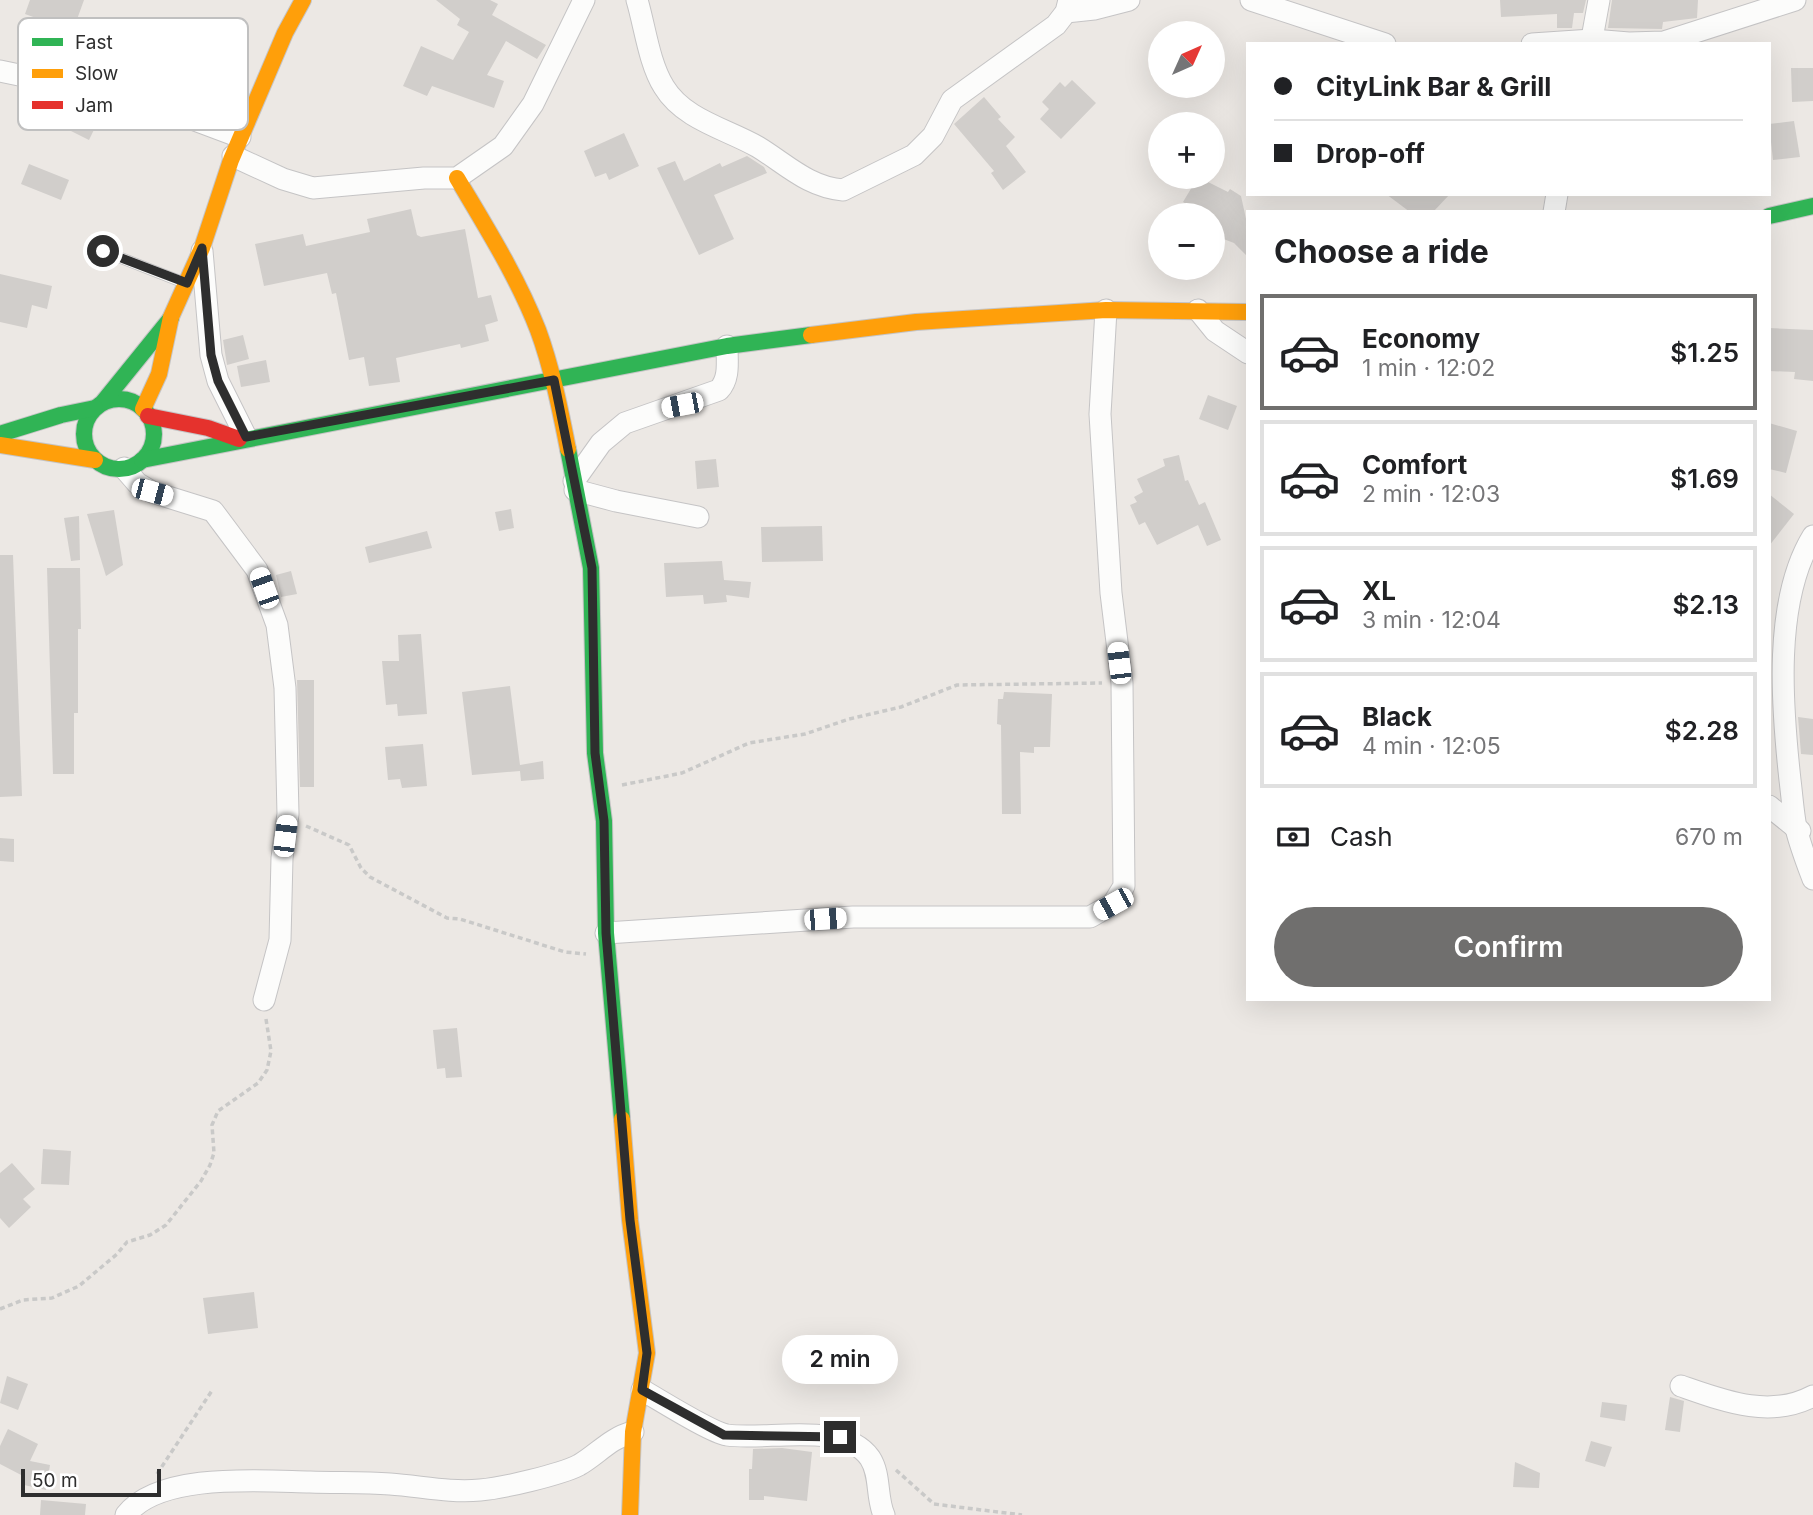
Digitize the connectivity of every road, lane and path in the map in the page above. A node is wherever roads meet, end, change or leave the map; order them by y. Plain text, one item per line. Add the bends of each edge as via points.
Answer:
1 (303, 0) edge
2 (584, 0) edge
3 (637, 0) edge
4 (1129, 0) edge
5 (1251, 0) edge
6 (1599, 0) edge
7 (1795, 0) edge
8 (1068, 6) edge
9 (1379, 42) edge
10 (1591, 42) edge
11 (1664, 42) edge
12 (0, 71) edge
13 (18, 75) edge
14 (248, 121) edge
15 (199, 130) edge
16 (244, 130) edge
17 (237, 147) junction
18 (457, 178) junction
19 (1813, 205) edge
20 (1771, 216) edge
21 (202, 248) junction
22 (103, 251) dead end
23 (187, 283) junction
24 (1107, 310) junction
25 (1198, 310) junction
26 (1246, 312) edge
27 (171, 317) junction
28 (727, 346) junction
29 (1246, 352) edge
30 (554, 380) junction
31 (99, 405) junction
32 (146, 412) junction
33 (0, 434) edge
34 (243, 438) junction
35 (0, 445) edge
36 (95, 460) junction
37 (133, 464) junction
38 (574, 485) junction
39 (698, 517) dead end
40 (1813, 536) edge
41 (1122, 683) junction
42 (598, 789) junction
43 (1771, 808) edge
44 (304, 822) dead end
45 (1796, 828) junction
46 (1813, 841) edge
47 (1813, 879) edge
48 (606, 933) junction
49 (608, 959) junction
50 (264, 1000) joint
51 (0, 1309) edge
52 (1681, 1386) dead end
53 (213, 1389) dead end
54 (642, 1390) junction
55 (1813, 1396) edge
56 (633, 1432) junction
57 (869, 1457) junction
58 (147, 1498) junction
59 (126, 1515) edge
60 (630, 1515) edge
61 (884, 1515) edge
62 (1022, 1515) edge

1 - 14 street
2 - 18 street via 533,104 502,146
3 - 8 street via 663,86 675,102 757,147 806,181 843,190 914,155 933,136 952,100 1056,25
4 - 8 street via 1087,10
5 - 9 street
6 - 10 street
7 - 11 street
12 - 13 street
15 - 17 street
16 - 17 street
17 - 18 street via 283,179 313,188
17 - 21 street
18 - 30 street via 501,252 537,328
19 - 20 street
21 - 23 street
21 - 34 street via 211,355
22 - 23 lane
23 - 27 street
24 - 25 street
24 - 28 street via 916,322
24 - 41 street via 1100,414 1111,593
25 - 26 street
25 - 29 street via 1215,331
27 - 31 street
27 - 32 street
28 - 30 street
28 - 38 street via 727,375 719,390 625,423 601,443
30 - 34 street
30 - 38 street
31 - 32 street via 124,399
31 - 33 street
31 - 36 street via 84,433
32 - 34 street
32 - 37 street via 154,434 148,453
34 - 37 street
35 - 36 street
36 - 37 street via 113,468
37 - 50 street via 137,483 152,492 213,511 257,570 277,625 287,723 288,814 280,940
38 - 39 street via 616,501
38 - 42 street via 592,568
40 - 45 street via 1798,566 1786,641 1785,710
41 - 42 path via 957,685 901,707 805,734 748,743 682,773
41 - 48 street via 1124,886 1113,904 1090,917 853,917
42 - 48 street via 604,821
43 - 45 street
44 - 49 path via 313,831 349,845 361,868 379,883 447,918
45 - 46 street
45 - 47 street
48 - 49 street
49 - 54 street via 630,1220 647,1353
50 - 51 path via 271,1051 267,1070 258,1083 218,1111 212,1125 210,1165 166,1225 127,1241 79,1286 52,1298 23,1300
52 - 55 street via 1762,1409
53 - 58 path via 160,1469
54 - 56 street
54 - 57 street via 724,1435 840,1437
56 - 58 street via 618,1436 575,1466 502,1487 442,1490 242,1480 181,1487
56 - 60 street
57 - 61 street
57 - 62 path via 901,1473 934,1504
58 - 59 street

